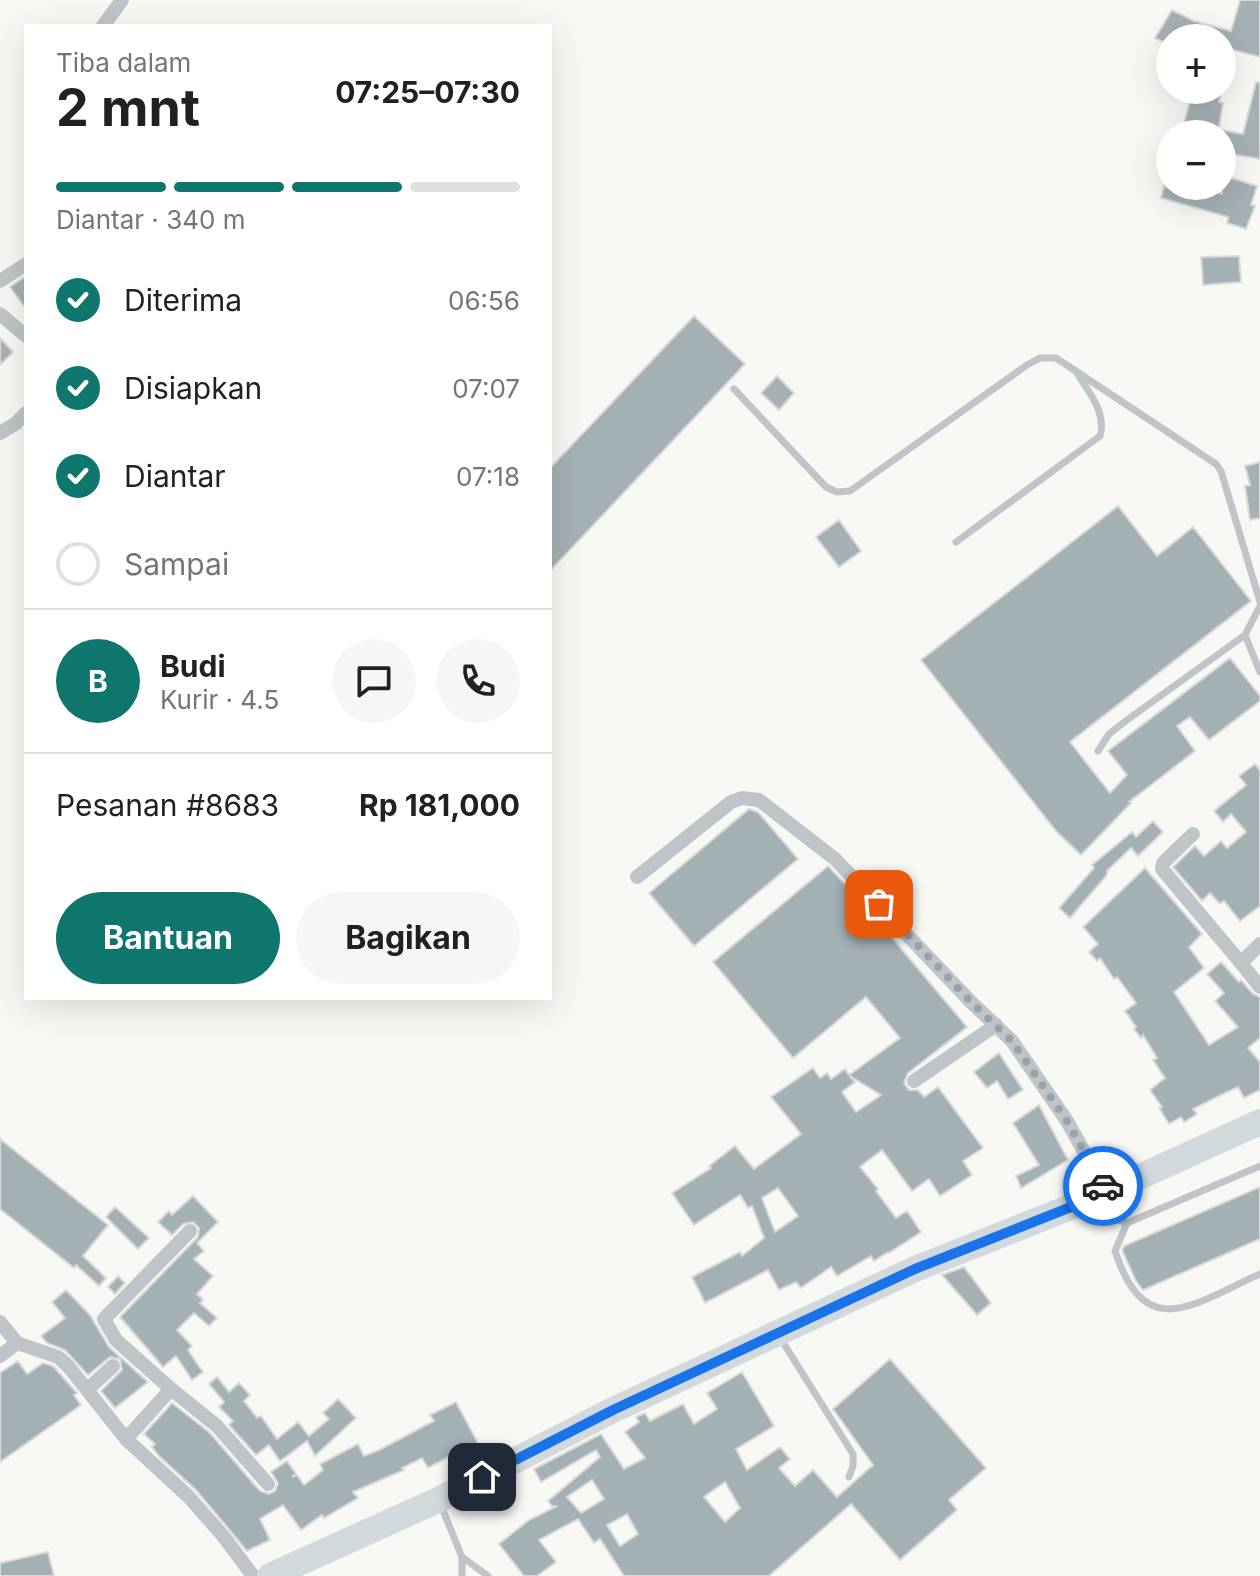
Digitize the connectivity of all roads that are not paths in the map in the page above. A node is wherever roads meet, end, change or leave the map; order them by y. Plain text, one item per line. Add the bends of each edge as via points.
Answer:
1 (122, 0) edge
2 (104, 24) edge
3 (24, 265) edge
4 (0, 281) edge
5 (0, 314) edge
6 (24, 334) edge
7 (1075, 369) junction
8 (734, 389) dead end
9 (24, 415) edge
10 (0, 433) edge
11 (956, 542) dead end
12 (1260, 604) edge
13 (1245, 635) junction
14 (1260, 672) edge
15 (1098, 751) dead end
16 (1193, 834) dead end
17 (637, 877) dead end
18 (1260, 944) edge
19 (1241, 963) junction
20 (1260, 987) edge
21 (996, 1025) junction
22 (914, 1081) dead end
23 (1260, 1122) edge
24 (1260, 1166) edge
25 (1099, 1195) junction
26 (1127, 1223) junction
27 (190, 1231) dead end
28 (1260, 1274) edge
29 (0, 1322) edge
30 (778, 1334) junction
31 (17, 1343) junction
32 (0, 1356) edge
33 (113, 1366) dead end
34 (88, 1389) junction
35 (171, 1389) junction
36 (126, 1439) junction
37 (849, 1477) dead end
38 (268, 1484) dead end
39 (438, 1500) junction
40 (462, 1557) junction
41 (253, 1576) edge
42 (270, 1576) edge
43 (462, 1576) edge
44 (488, 1576) edge

1 - 2 street
3 - 4 street
5 - 6 street
7 - 8 lane via 1056,358 1040,358 850,491 837,492 826,487
7 - 11 lane via 1100,410 1100,436
7 - 12 lane via 1216,464
9 - 10 street
12 - 13 lane
13 - 14 lane
13 - 15 lane via 1109,734
16 - 19 street via 1162,869
17 - 21 street via 731,802 759,800 835,859
18 - 19 street
19 - 20 street
21 - 22 street
21 - 25 street via 1067,1121
23 - 25 highway
24 - 26 lane
25 - 26 lane via 1112,1218
25 - 30 highway via 964,1247
26 - 28 lane via 1115,1251 1123,1276 1139,1300 1160,1311 1183,1308
27 - 35 street via 104,1319 116,1340
29 - 31 street
30 - 37 lane via 853,1454
30 - 39 highway via 613,1410
31 - 32 street
31 - 34 street via 58,1357
33 - 34 street
34 - 36 street
35 - 36 street
35 - 38 street via 217,1426
36 - 41 street via 189,1497
39 - 40 lane
39 - 42 highway
40 - 43 lane
40 - 44 lane

